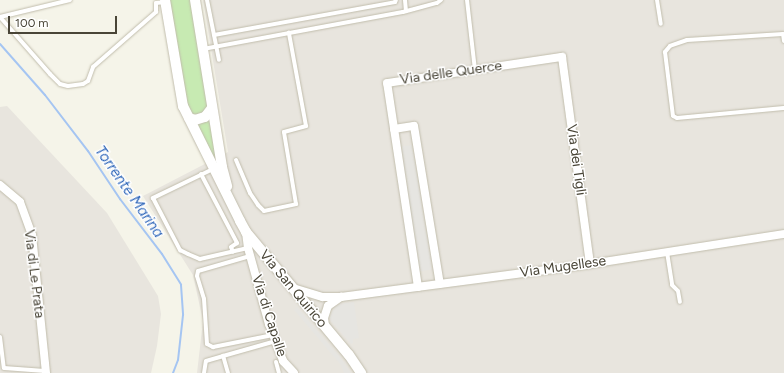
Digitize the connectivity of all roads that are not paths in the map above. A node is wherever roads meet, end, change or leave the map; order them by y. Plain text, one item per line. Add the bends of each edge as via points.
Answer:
1 (70, 0) edge
2 (195, 0) edge
3 (207, 0) edge
4 (396, 0) edge
5 (405, 0) edge
6 (442, 0) edge
7 (467, 0) edge
8 (657, 0) edge
9 (160, 1) edge
10 (406, 11) junction
11 (0, 17) edge
12 (661, 24) dead end
13 (289, 33) junction
14 (214, 35) junction
15 (784, 41) edge
16 (217, 47) junction
17 (202, 50) junction
18 (562, 57) joint
19 (219, 60) dead end
20 (475, 70) junction
21 (212, 108) junction
22 (784, 108) edge
23 (189, 118) junction
24 (394, 129) junction
25 (236, 160) dead end
26 (213, 168) junction
27 (201, 174) junction
28 (0, 185) edge
29 (231, 201) junction
30 (246, 232) junction
31 (784, 234) edge
32 (233, 252) junction
33 (249, 252) junction
34 (667, 252) junction
35 (590, 264) junction
36 (440, 284) junction
37 (292, 287) junction
38 (418, 287) junction
39 (323, 297) junction
40 (341, 297) junction
41 (680, 302) dead end
42 (328, 306) junction
43 (312, 311) junction
44 (325, 326) junction
45 (0, 337) edge
46 (275, 338) junction
47 (223, 356) junction
48 (276, 362) dead end
49 (46, 372) edge
50 (204, 373) edge
51 (228, 373) edge
52 (278, 373) edge
53 (294, 373) edge
54 (361, 373) edge

1 - 11 lane
2 - 17 street, Via San Quirico
3 - 14 lane
4 - 14 lane
5 - 10 lane
6 - 10 lane
7 - 20 lane
8 - 12 lane
9 - 11 lane via 156,12 93,67 88,81 68,86 60,84 50,74
9 - 23 street, Via San Quirico via 183,106
10 - 13 lane
13 - 16 lane
13 - 25 lane via 306,126 284,132 296,204 264,211 250,193
14 - 16 lane
15 - 22 lane via 783,34 687,40 670,46 665,52 673,116 677,118
16 - 17 lane
16 - 19 lane
17 - 21 street, Via San Quirico
18 - 20 street, Via delle Querce
18 - 35 street, Via dei Tigli
20 - 24 street, Via delle Querce via 386,82
21 - 23 street via 205,117 195,120
21 - 29 street, Via San Quirico via 222,167
23 - 26 street, Via San Quirico
24 - 36 street via 414,126
24 - 38 street, Via delle Querce
26 - 27 lane
26 - 29 street, Via San Quirico
27 - 32 lane via 237,243 231,247
27 - 32 lane via 153,198 180,250 200,260
28 - 49 street, Via di Le Prata via 20,202 32,235
29 - 30 street, Via San Quirico
30 - 33 street, Via di Capalle
30 - 37 street, Via San Quirico
31 - 34 street, Via Mugellese
32 - 33 lane
33 - 46 street, Via di Capalle
33 - 46 lane via 198,271 197,276 204,299 207,344 213,347
34 - 35 street, Via Mugellese
34 - 41 lane via 672,285 678,291
35 - 36 street, Via Mugellese
36 - 38 street, Via Mugellese
37 - 39 street, Via Mugellese
37 - 43 street, Via San Quirico
38 - 40 street, Via Mugellese
39 - 40 street, Via Mugellese
39 - 43 street via 314,304
40 - 42 street, Via Mugellese
42 - 43 street, Via Mugellese
42 - 44 street via 324,318
43 - 44 street, Via San Quirico
44 - 54 street, Via San Quirico
45 - 49 lane via 4,368
46 - 47 lane
46 - 53 street, Via di Capalle via 283,362
47 - 50 lane via 206,361
47 - 51 lane
48 - 52 lane

